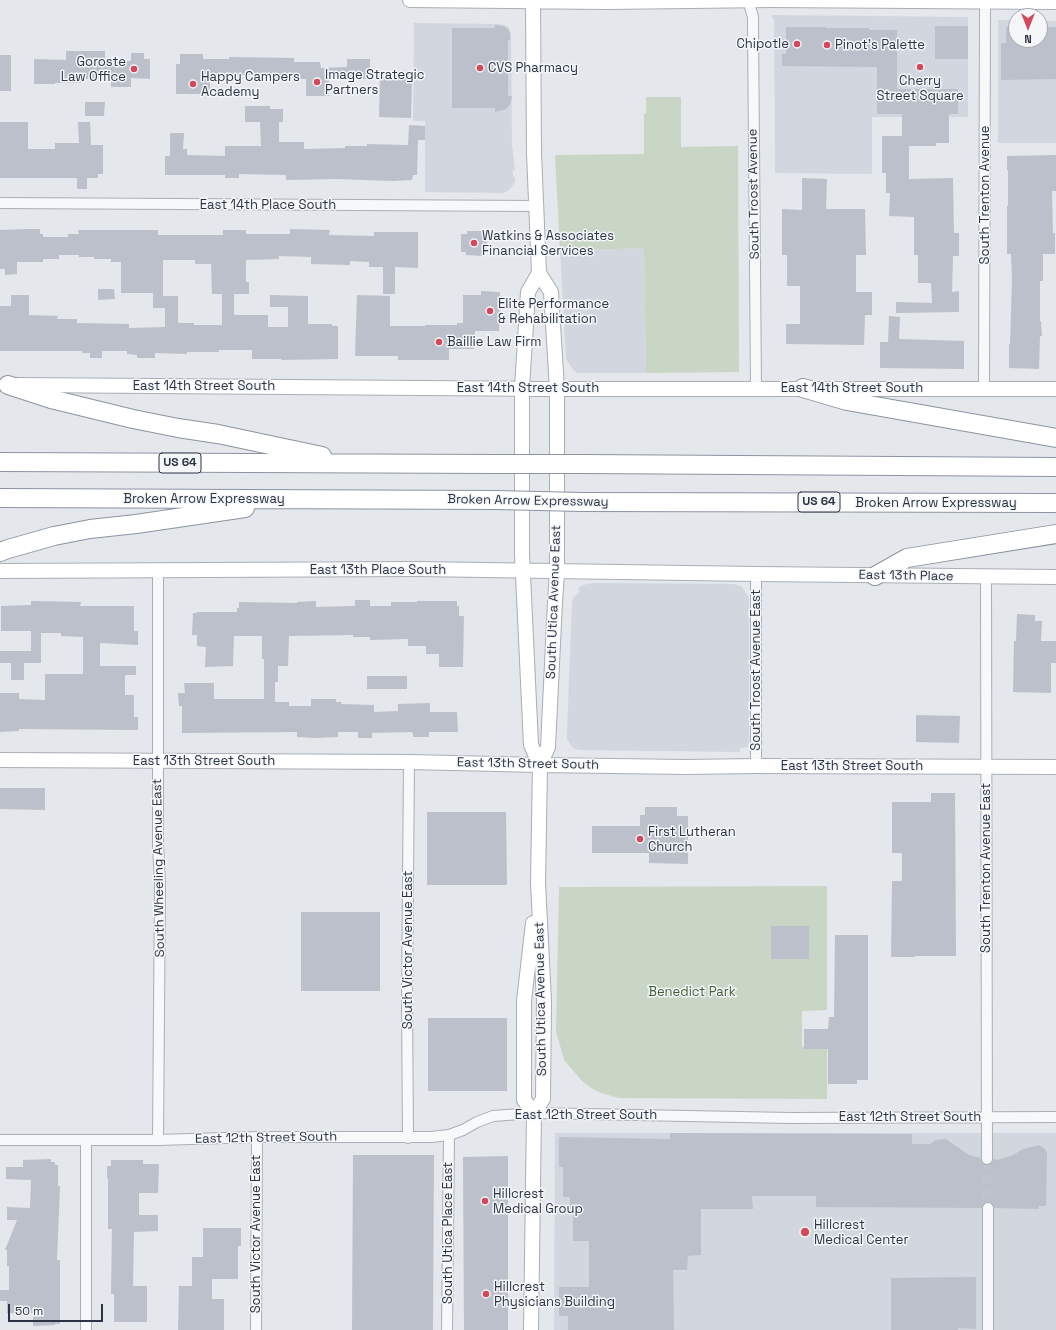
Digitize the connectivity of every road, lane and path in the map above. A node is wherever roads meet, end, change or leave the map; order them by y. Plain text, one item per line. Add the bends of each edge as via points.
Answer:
1 (410, 0) edge
2 (748, 0) edge
3 (533, 1) edge
4 (950, 1) edge
5 (985, 2) junction
6 (1056, 2) edge
7 (0, 203) edge
8 (537, 206) junction
9 (539, 273) junction
10 (4, 385) edge
11 (522, 388) junction
12 (756, 388) junction
13 (803, 388) junction
14 (984, 388) junction
15 (557, 389) junction
16 (1056, 389) edge
17 (1056, 438) edge
18 (0, 462) edge
19 (360, 464) junction
20 (1056, 467) edge
21 (0, 498) edge
22 (306, 500) junction
23 (1056, 503) edge
24 (1056, 534) edge
25 (0, 552) edge
26 (523, 570) junction
27 (0, 571) edge
28 (158, 571) junction
29 (557, 571) junction
30 (756, 574) junction
31 (875, 576) junction
32 (986, 577) junction
33 (1056, 577) edge
34 (0, 760) edge
35 (158, 760) junction
36 (409, 762) junction
37 (540, 765) junction
38 (756, 766) junction
39 (985, 767) junction
40 (1056, 768) edge
41 (538, 882) junction
42 (534, 1113) junction
43 (987, 1116) junction
44 (1056, 1117) edge
45 (448, 1135) junction
46 (257, 1137) junction
47 (408, 1138) junction
48 (0, 1140) edge
49 (86, 1140) junction
50 (158, 1140) junction
51 (987, 1159) tunnel mouth
52 (988, 1208) tunnel mouth
53 (86, 1330) edge
54 (256, 1330) edge
55 (447, 1330) edge
56 (531, 1330) edge
57 (988, 1330) edge

1 - 3 street
2 - 3 street
2 - 4 street
2 - 12 street, South Troost Avenue via 753,17
3 - 8 street
4 - 5 street
5 - 6 street
5 - 14 street, South Trenton Avenue
7 - 8 street, East 14th Place South
8 - 9 street
9 - 11 street, South Utica Avenue East via 528,292
9 - 15 street, South Utica Avenue East via 551,292
10 - 11 street, East 14th Street South
10 - 19 highway via 133,419
11 - 15 street, East 14th Street South
11 - 26 street, South Utica Avenue East
12 - 13 street, East 14th Street South
12 - 15 street, East 14th Street South
13 - 14 street, East 14th Street South
13 - 17 highway via 847,401
14 - 16 street, East 14th Street South
15 - 29 street, South Utica Avenue East
18 - 19 highway, US 64
19 - 20 highway, US 64, bridge
21 - 22 highway, Broken Arrow Expressway / US 64
22 - 23 highway, Broken Arrow Expressway / US 64, bridge
22 - 25 highway via 90,529 54,536
24 - 31 highway via 907,558
26 - 28 street, East 13th Place South
26 - 29 street, East 13th Place South
26 - 37 street, South Utica Avenue East via 531,745
27 - 28 street, East 13th Place South
28 - 35 street, South Wheeling Avenue East
29 - 30 street, East 13th Place South
29 - 37 street, South Utica Avenue East via 548,747
30 - 31 street, East 13th Place
30 - 38 street, South Troost Avenue East
31 - 32 street, East 13th Place
32 - 33 street, East 13th Place
32 - 39 street, South Trenton Avenue East
34 - 35 street, East 13th Street South
35 - 36 street, East 13th Street South
35 - 50 street, South Wheeling Avenue East
36 - 37 street, East 13th Street South
36 - 47 street, South Victor Avenue East
37 - 38 street, East 13th Street South
37 - 41 street, South Utica Avenue East
38 - 39 street, East 13th Street South
39 - 40 street, East 13th Street South
39 - 43 street, South Trenton Avenue East
41 - 42 street, South Utica Avenue East via 544,1001 543,1099
41 - 42 street, South Utica Avenue East via 524,1008 524,1100
42 - 43 street, East 12th Street South via 782,1118
42 - 45 street, East 12th Street South via 493,1116
42 - 56 street, South Utica Avenue East
43 - 44 street, East 12th Street South
43 - 51 street, South Trenton Avenue East
45 - 47 street, East 12th Street South
45 - 55 street, South Utica Place East
46 - 47 street, East 12th Street South
46 - 50 street, East 12th Street South
46 - 54 street, South Victor Avenue East
48 - 49 street, East 12th Street South
49 - 50 street, East 12th Street South
49 - 53 street
52 - 57 street

